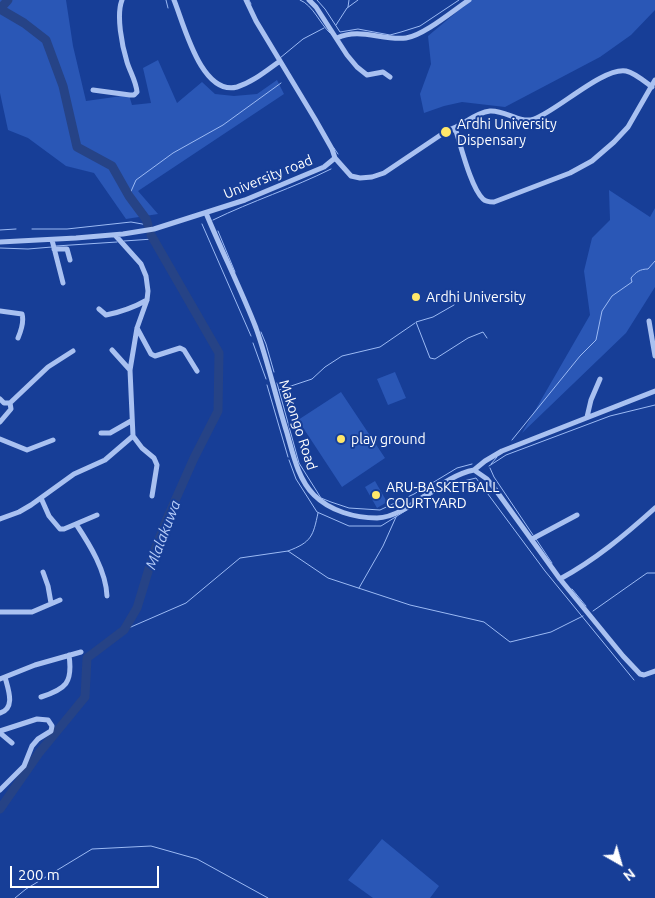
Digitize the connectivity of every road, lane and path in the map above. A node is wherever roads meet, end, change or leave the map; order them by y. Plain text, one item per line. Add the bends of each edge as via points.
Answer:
1 (122, 0) edge
2 (174, 0) edge
3 (246, 0) edge
4 (309, 0) edge
5 (469, 0) edge
6 (337, 38) junction
7 (280, 62) junction
8 (390, 77) dead end
9 (655, 80) edge
10 (652, 87) junction
11 (93, 90) dead end
12 (452, 129) junction
13 (335, 158) junction
14 (206, 213) junction
15 (115, 235) junction
16 (52, 240) junction
17 (0, 242) edge
18 (54, 249) junction
19 (70, 260) dead end
20 (63, 282) dead end
21 (147, 300) junction
22 (100, 309) dead end
23 (0, 311) edge
24 (649, 321) dead end
25 (137, 328) junction
26 (18, 338) dead end
27 (73, 350) dead end
28 (112, 350) dead end
29 (655, 356) edge
30 (130, 370) junction
31 (197, 371) dead end
32 (600, 379) dead end
33 (655, 391) edge
34 (0, 399) edge
35 (10, 403) junction
36 (587, 417) junction
37 (0, 422) edge
38 (131, 422) junction
39 (101, 433) dead end
40 (133, 436) junction
41 (0, 439) edge
42 (53, 440) dead end
43 (474, 470) junction
44 (152, 496) dead end
45 (41, 498) junction
46 (655, 508) edge
47 (97, 515) dead end
48 (576, 515) dead end
49 (0, 519) edge
50 (76, 524) junction
51 (532, 539) junction
52 (42, 572) dead end
53 (560, 579) junction
54 (107, 596) dead end
55 (60, 600) dead end
56 (51, 603) junction
57 (0, 612) edge
58 (81, 652) dead end
59 (69, 655) junction
60 (655, 671) edge
61 (3, 678) edge
62 (41, 697) dead end
63 (0, 713) edge
64 (0, 732) edge
65 (12, 743) dead end
66 (0, 790) edge

1 - 11 street via 119,19 127,63 137,92 130,95
2 - 7 street via 198,60 215,82 226,88 235,88 251,82
3 - 7 street
4 - 6 street
5 - 6 street via 408,38 356,33
6 - 8 street via 364,73 383,72
7 - 13 street
9 - 10 street
10 - 12 street via 632,73 617,71 583,88 535,119 521,120 489,111 473,116
10 - 12 street via 628,127 592,162 494,202 488,202 480,195 456,130
12 - 13 street via 384,173 372,177 351,176
13 - 14 street, University road via 316,171
14 - 15 street, University road via 154,229
14 - 43 street, Makongo Road via 256,328 300,472 314,495 344,513 381,517 408,506 458,475
15 - 16 street, University road
15 - 21 street via 144,269
16 - 17 street, University road
16 - 18 street
18 - 19 street via 67,250
18 - 20 street
21 - 22 street via 130,310 106,315
21 - 25 street
23 - 26 street via 22,314
24 - 29 street
25 - 30 street
25 - 31 street via 151,354 155,356 180,348
27 - 35 street via 48,367
28 - 30 street
30 - 38 street
32 - 36 street
33 - 36 street, Makongo Road
34 - 35 street
35 - 37 street via 11,409
36 - 43 street, Makongo Road via 502,451
38 - 39 street
38 - 40 street
40 - 44 street via 158,465
40 - 45 street via 105,460 74,474
41 - 42 street via 27,450
43 - 51 street via 487,479
45 - 49 street
45 - 50 street via 56,526 64,529
46 - 53 street via 608,548
47 - 50 street
48 - 51 street
50 - 54 street via 100,568
51 - 53 street
52 - 56 street
53 - 60 street via 636,671 644,675
55 - 56 street
56 - 57 street via 32,612
58 - 59 street
59 - 61 street
59 - 62 street via 71,672 62,688
61 - 63 street via 10,704
64 - 65 street
64 - 66 street via 37,718 48,720 52,726 32,746 24,766

